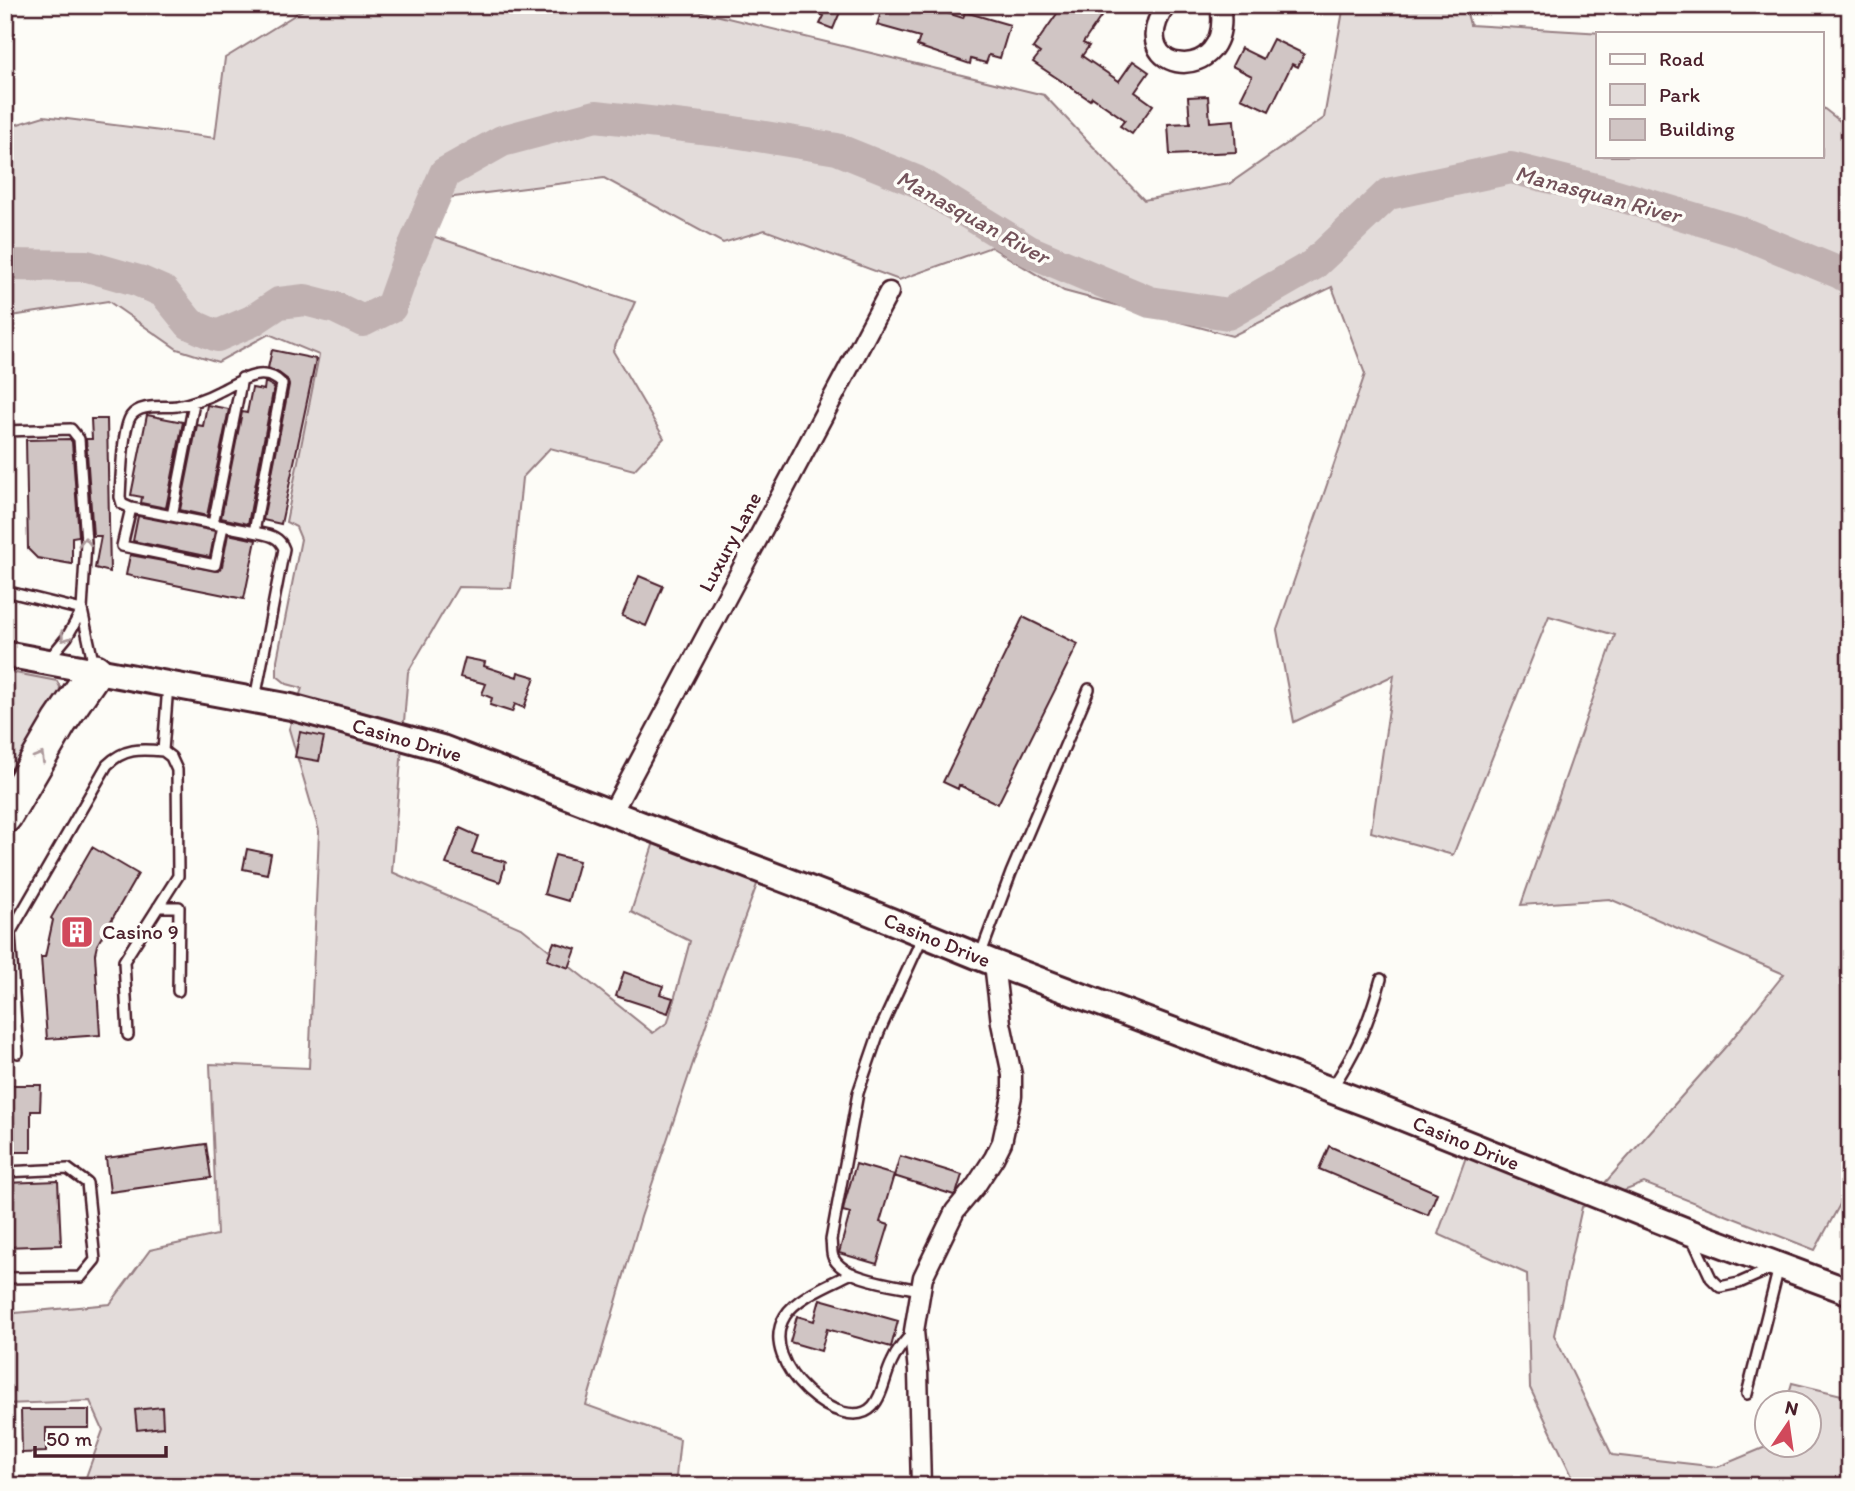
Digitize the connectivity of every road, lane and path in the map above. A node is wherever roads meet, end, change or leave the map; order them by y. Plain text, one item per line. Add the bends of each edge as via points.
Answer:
1 (1166, 5) edge
2 (1220, 5) edge
3 (889, 292) dead end
4 (242, 378) junction
5 (194, 403) junction
6 (5, 431) edge
7 (131, 508) junction
8 (172, 516) junction
9 (212, 524) junction
10 (223, 526) junction
11 (254, 532) junction
12 (5, 591) edge
13 (82, 610) junction
14 (5, 654) edge
15 (46, 662) junction
16 (95, 671) junction
17 (168, 684) junction
18 (1089, 689) dead end
19 (255, 700) junction
20 (163, 751) junction
21 (612, 813) junction
22 (5, 816) edge
23 (158, 907) junction
24 (923, 934) junction
25 (987, 960) junction
26 (1381, 979) dead end
27 (178, 991) dead end
28 (128, 1035) dead end
29 (18, 1053) dead end
30 (1330, 1090) junction
31 (5, 1172) edge
32 (1689, 1232) junction
33 (1779, 1265) junction
34 (852, 1273) junction
35 (5, 1278) edge
36 (920, 1290) junction
37 (1850, 1292) edge
38 (914, 1331) junction
39 (1747, 1394) dead end
40 (921, 1486) edge

1 - 2 street via 1154,41 1163,56 1183,64 1202,60 1212,51 1222,15
3 - 21 street, Luxury Lane
4 - 5 lane
4 - 9 lane
4 - 11 lane via 263,375 282,384
5 - 7 lane via 147,407 130,417 120,497
5 - 8 lane
13 -> 6 lane via 86,542 79,439 71,429
7 - 8 lane
7 - 10 lane via 122,546 215,565
8 - 9 lane
9 - 10 lane
10 - 11 lane
11 - 19 lane via 273,536 284,549
12 - 13 lane
13 -> 15 lane
13 - 16 lane
14 - 15 street, Casino Drive
15 - 16 street, Casino Drive
16 - 17 street, Casino Drive
22 -> 16 highway
17 - 19 street, Casino Drive
17 - 20 lane
18 - 25 lane via 1011,873
19 - 21 street, Casino Drive via 442,748
20 - 23 lane via 177,770 178,876
20 - 29 lane via 132,750 118,754 107,765 10,933
21 - 24 street, Casino Drive
23 - 27 lane via 179,907
23 - 28 lane via 124,961
24 - 25 street, Casino Drive
24 - 34 lane via 879,1032 859,1093 831,1240 833,1258
25 - 30 street, Casino Drive
25 - 36 street via 1012,1075 1012,1096 1002,1142 955,1211 927,1264
26 - 30 lane via 1363,1037
30 - 32 street, Casino Drive
31 - 35 lane via 68,1170 87,1184 95,1260 80,1277
32 - 33 street, Casino Drive
32 - 33 lane via 1720,1287
33 - 37 street, Casino Drive
33 - 39 lane
34 - 36 lane
34 - 38 lane via 806,1296 785,1315 777,1338 783,1364 813,1397 846,1415 873,1406 892,1361
36 - 38 street
38 - 40 street

